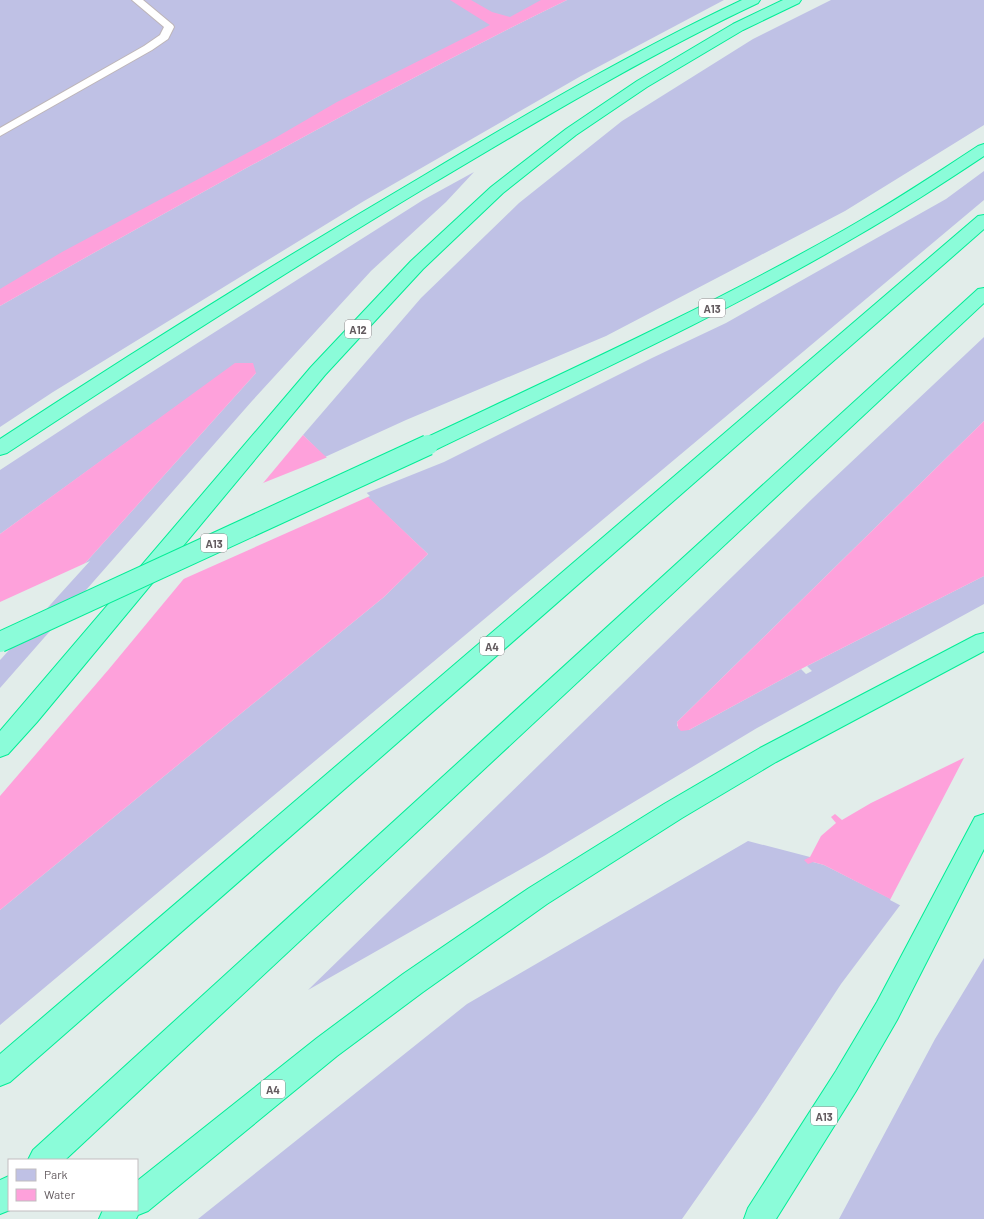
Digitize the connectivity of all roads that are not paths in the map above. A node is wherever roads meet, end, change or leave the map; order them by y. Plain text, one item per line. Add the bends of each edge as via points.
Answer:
1 (136, 0) edge
2 (753, 0) edge
3 (794, 0) edge
4 (0, 132) edge
5 (984, 150) edge
6 (984, 220) edge
7 (984, 293) edge
8 (0, 448) edge
9 (984, 641) edge
10 (0, 642) edge
11 (0, 747) edge
12 (984, 824) edge
13 (0, 1072) edge
14 (43, 1159) edge
15 (8, 1192) edge
16 (0, 1199) edge
17 (138, 1199) edge
18 (124, 1211) edge
19 (114, 1219) edge
20 (759, 1219) edge

1 - 4 lane via 169,28 164,37
2 - 8 highway via 643,54 498,138 327,240 111,375
3 - 11 highway, A12 via 738,27 676,63 571,132 497,190 417,265 318,371 45,697
5 - 10 highway, A13, bridge via 842,239 694,318 428,445
6 - 13 highway, A4
7 - 14 highway
9 - 17 highway, A4 via 768,755 544,892 327,1046
12 - 20 highway, A13 via 888,1011
15 - 16 highway
18 - 19 highway

